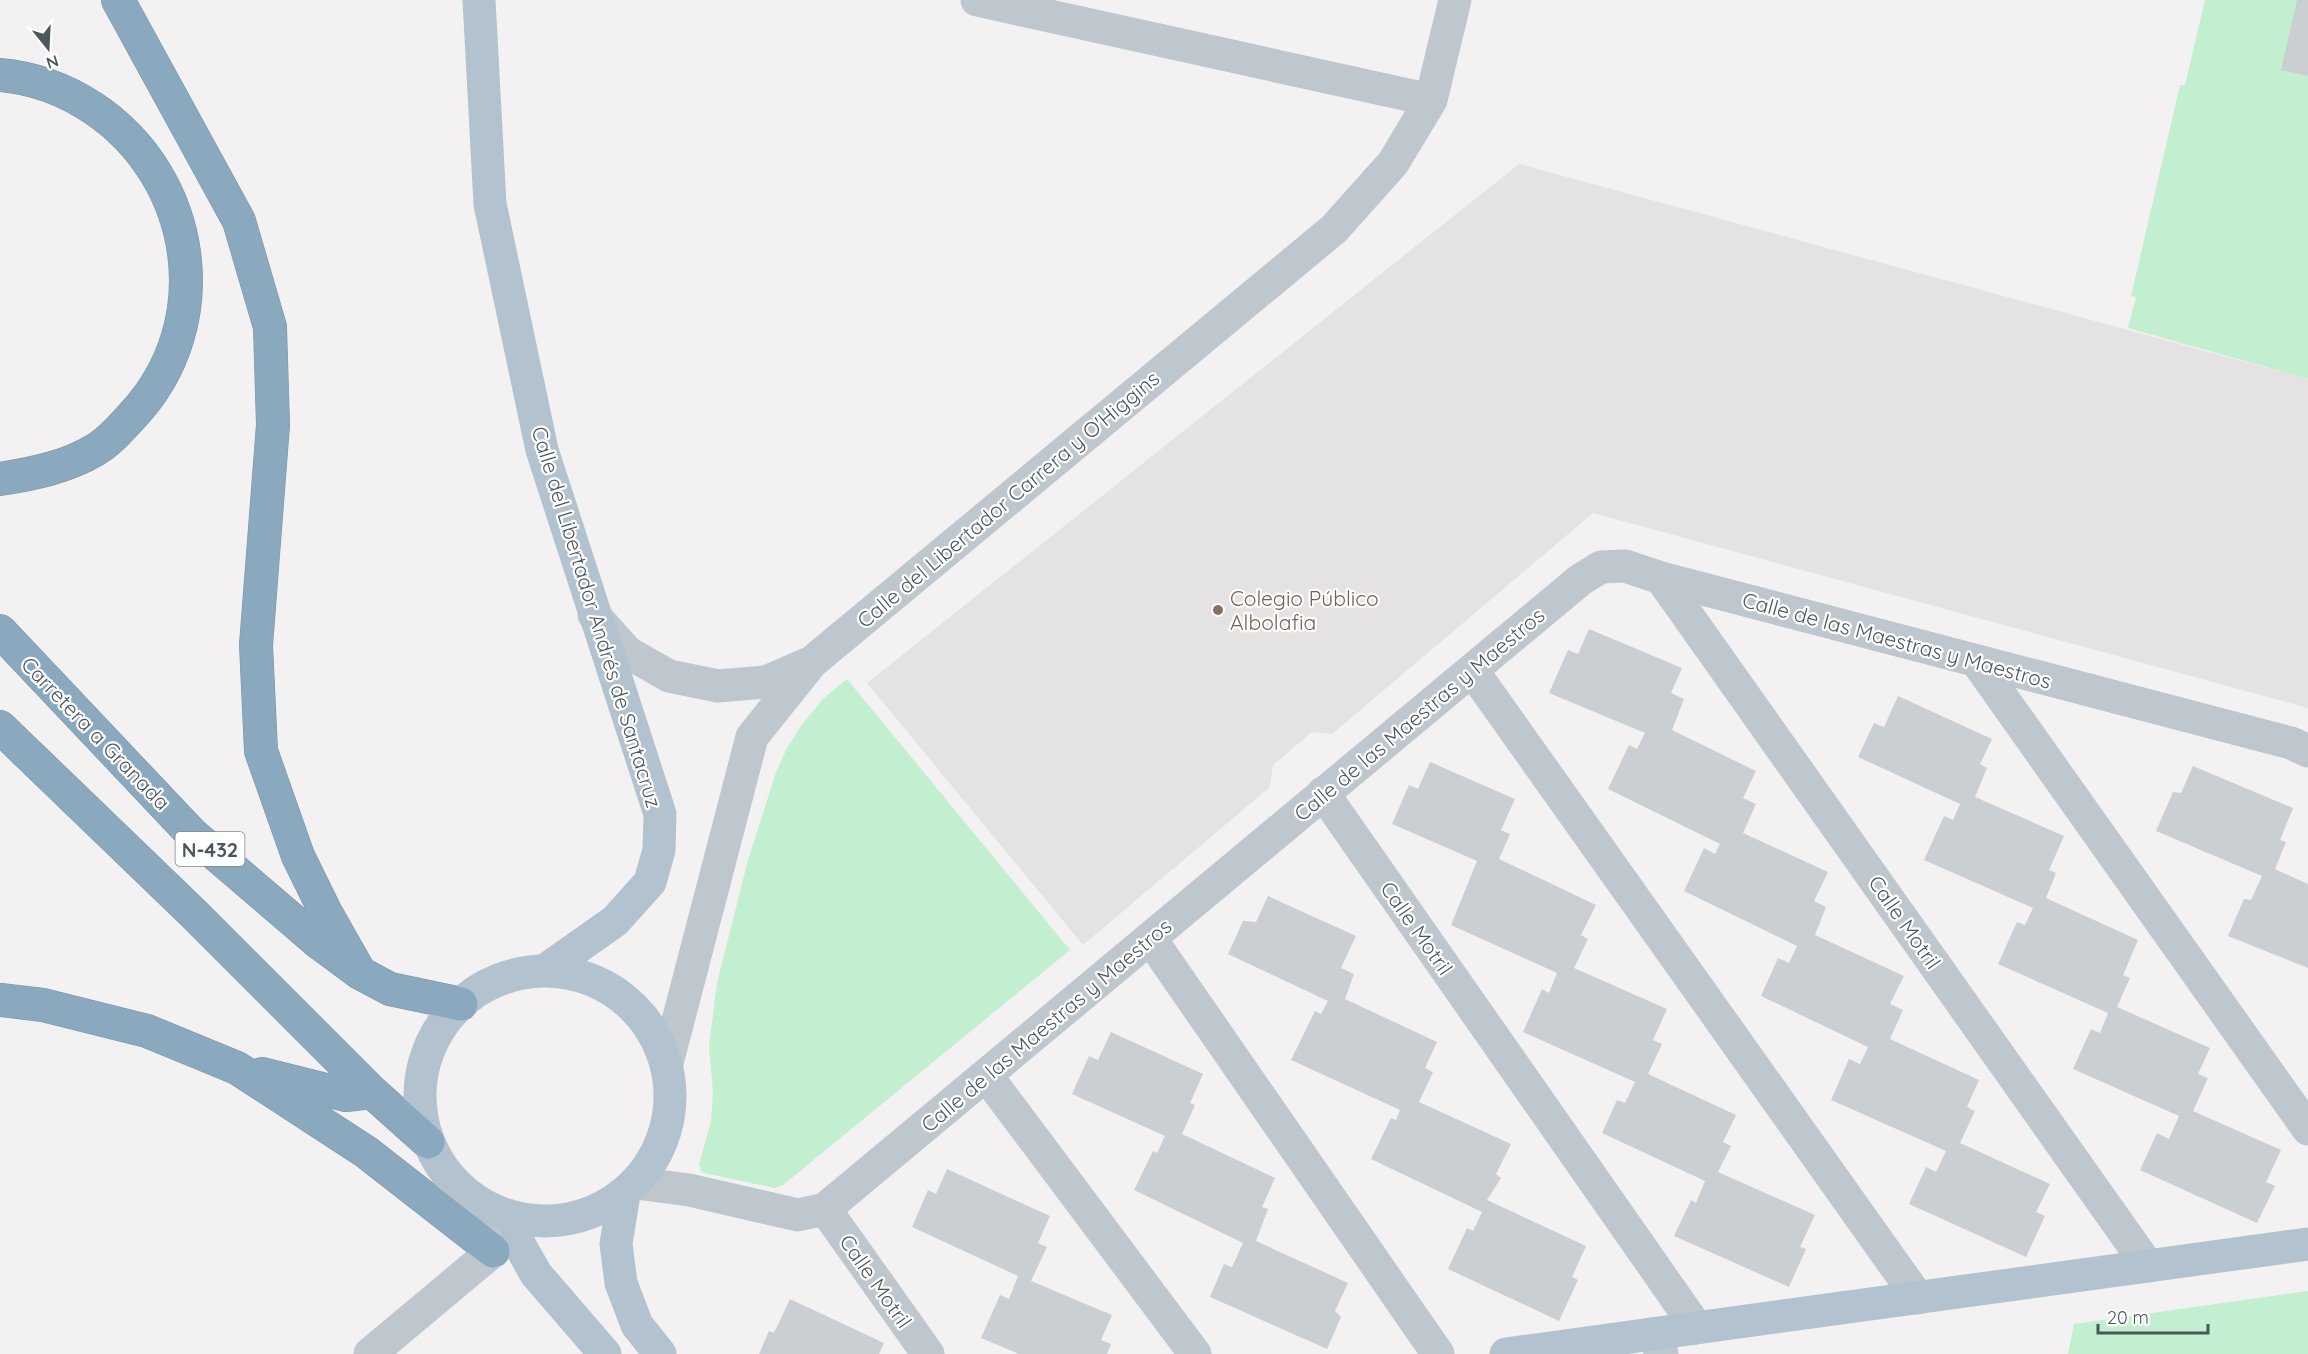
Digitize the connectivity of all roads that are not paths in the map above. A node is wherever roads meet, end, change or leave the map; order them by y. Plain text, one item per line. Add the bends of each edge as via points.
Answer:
1 (118, 0) edge
2 (479, 0) edge
3 (977, 0) edge
4 (1455, 0) edge
5 (0, 75) edge
6 (1431, 100) junction
7 (0, 479) edge
8 (1661, 578) junction
9 (594, 615) junction
10 (0, 632) edge
11 (812, 662) junction
12 (1977, 662) junction
13 (1472, 670) junction
14 (0, 727) edge
15 (2308, 752) edge
16 (1323, 793) junction
17 (1150, 938) junction
18 (544, 971) junction
19 (360, 973) junction
20 (0, 1000) edge
21 (462, 1004) junction
22 (667, 1063) junction
23 (237, 1068) junction
24 (986, 1075) junction
25 (372, 1092) junction
26 (2308, 1129) edge
27 (428, 1142) junction
28 (630, 1188) junction
29 (825, 1209) junction
30 (508, 1216) junction
31 (2308, 1244) edge
32 (493, 1251) junction
33 (2148, 1266) junction
34 (536, 1274) junction
35 (1918, 1298) junction
36 (1697, 1328) junction
37 (1657, 1344) edge
38 (370, 1354) edge
39 (605, 1354) edge
40 (660, 1354) edge
41 (928, 1354) edge
42 (1195, 1354) edge
43 (1438, 1354) edge
44 (1506, 1354) edge

1 - 19 highway via 239,221 270,327 273,425 256,645 261,751 298,856
2 - 9 main road, Calle del Libertador Andrés de Santacruz via 490,204 542,450
3 - 6 street
4 - 6 street, Calle del Libertador Carrera y O'Higgins
5 - 7 highway via 46,83 78,98 133,141 171,200 187,268 178,338 147,401 96,450 64,464
6 - 11 street, Calle del Libertador Carrera y O'Higgins via 1393,163 1334,229
8 - 12 street, Calle de las Maestras y Maestros
8 - 13 street, Calle de las Maestras y Maestros via 1625,566 1601,567
8 - 33 street, Calle Motril
9 - 11 street via 627,652 669,676 718,686 766,682
9 - 18 main road, Calle del Libertador Andrés de Santacruz via 660,814 659,850 650,882 615,921
10 - 19 highway, Carretera a Granada / N-432 via 192,834
11 - 22 street, Calle del Libertador Carrera y O'Higgins via 752,737
12 - 15 street, Calle de las Maestras y Maestros via 2291,743
12 - 26 street
13 - 16 street, Calle de las Maestras y Maestros
13 - 35 street
14 - 25 highway, N-432
16 - 17 street, Calle de las Maestras y Maestros
16 - 36 street, Calle Motril
17 - 24 street, Calle de las Maestras y Maestros
17 - 43 street
18 - 21 main road via 514,975 486,986
18 - 22 main road via 577,975 608,987 634,1007 654,1033
19 - 21 highway, Carretera a Granada / N-432 via 390,989
20 - 23 highway via 43,1005 147,1031
21 - 27 main road via 431,1044 423,1068 420,1093
22 - 28 main road via 671,1095 667,1127 655,1157
23 - 25 highway via 346,1095
23 - 32 highway via 366,1152
24 - 29 street, Calle de las Maestras y Maestros
24 - 42 street
25 - 27 highway, N-432
27 - 30 main road via 458,1186 478,1203
28 - 29 street, Calle de las Maestras y Maestros via 689,1191 798,1215
28 - 30 main road via 591,1214 553,1221
28 - 40 main road via 616,1244 621,1283 638,1325
29 - 41 street, Calle Motril
30 - 32 street
30 - 34 main road
31 - 33 main road
32 - 34 main road
32 - 38 street
33 - 35 main road
34 - 39 main road
35 - 36 main road
36 - 37 main road
37 - 44 main road

